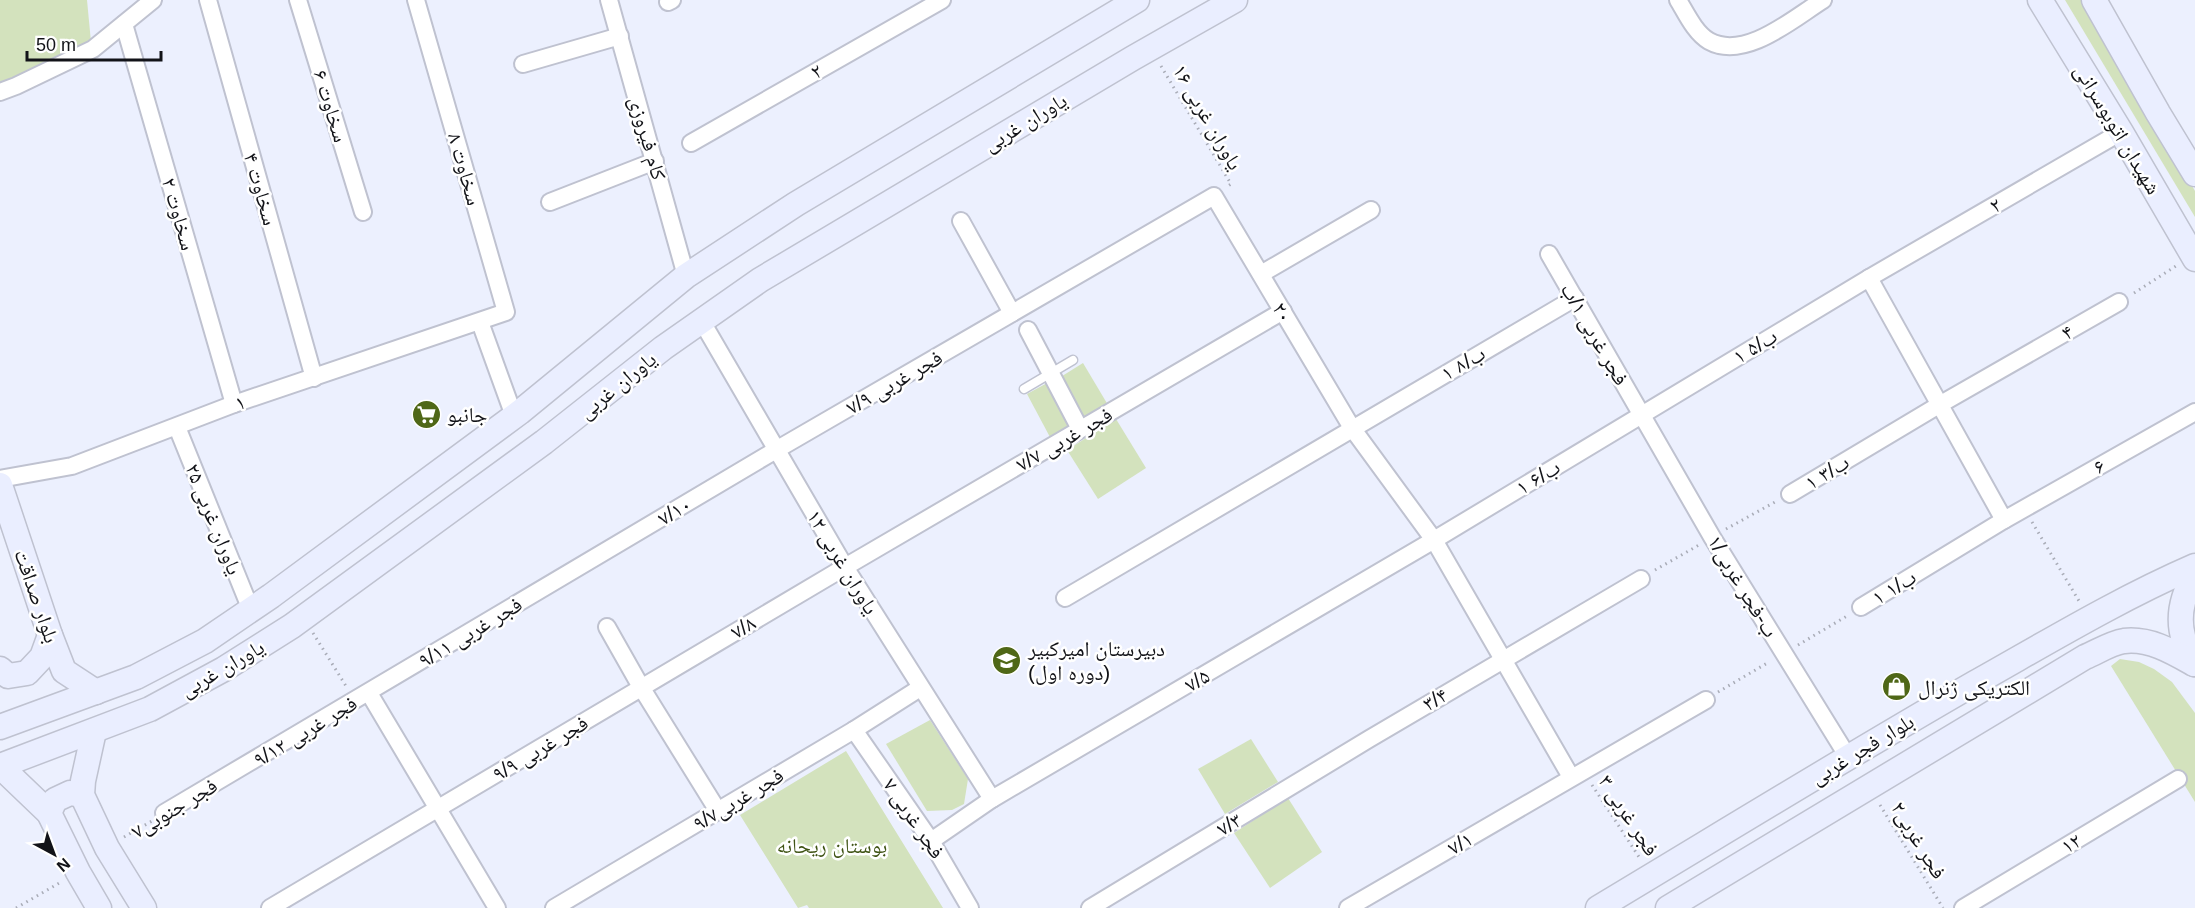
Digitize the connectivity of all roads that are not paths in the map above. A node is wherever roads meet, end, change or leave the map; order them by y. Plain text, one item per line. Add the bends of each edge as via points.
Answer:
1 (153, 0) edge
2 (207, 0) edge
3 (298, 0) edge
4 (416, 0) edge
5 (609, 0) edge
6 (942, 0) edge
7 (1137, 0) edge
8 (1235, 0) edge
9 (1678, 0) edge
10 (1823, 0) edge
11 (2040, 0) edge
12 (2094, 0) edge
13 (124, 24) junction
14 (620, 36) junction
15 (523, 64) dead end
16 (0, 92) edge
17 (2121, 132) junction
18 (691, 143) dead end
19 (656, 161) junction
20 (2195, 174) edge
21 (1214, 196) joint
22 (550, 202) dead end
23 (1371, 210) dead end
24 (363, 212) dead end
25 (961, 221) dead end
26 (1549, 254) dead end
27 (2194, 257) edge
28 (1261, 274) junction
29 (686, 276) junction
30 (1869, 278) junction
31 (1575, 298) junction
32 (2120, 302) road end
33 (1283, 311) junction
34 (1012, 313) junction
35 (701, 320) junction
36 (480, 322) junction
37 (1028, 330) dead end
38 (1073, 360) dead end
39 (1051, 373) junction
40 (314, 378) junction
41 (1024, 389) dead end
42 (234, 404) junction
43 (1939, 405) junction
44 (2195, 412) edge
45 (1642, 414) junction
46 (514, 416) junction
47 (177, 427) junction
48 (1352, 428) junction
49 (1080, 429) junction
50 (776, 450) junction
51 (0, 479) edge
52 (0, 485) edge
53 (419, 485) junction
54 (1790, 494) road end
55 (441, 516) junction
56 (2004, 520) junction
57 (1434, 540) junction
58 (2195, 566) edge
59 (845, 567) junction
60 (572, 572) joint
61 (2195, 574) edge
62 (1641, 579) road end
63 (1065, 598) dead end
64 (1861, 607) road end
65 (251, 610) junction
66 (2097, 614) junction
67 (607, 627) dead end
68 (50, 635) junction
69 (2123, 641) junction
70 (1502, 660) junction
71 (2195, 664) edge
72 (0, 669) edge
73 (641, 687) junction
74 (920, 688) junction
75 (96, 692) junction
76 (362, 697) junction
77 (1706, 700) road end
78 (0, 727) edge
79 (854, 730) junction
80 (94, 731) junction
81 (1369, 739) joint
82 (1848, 757) junction
83 (0, 766) edge
84 (242, 768) joint
85 (1577, 774) junction
86 (2178, 779) dead end
87 (82, 795) junction
88 (992, 799) junction
89 (438, 808) junction
90 (718, 810) junction
91 (49, 813) junction
92 (164, 813) road end
93 (931, 841) junction
94 (1965, 907) edge
95 (99, 908) edge
96 (144, 908) edge
97 (270, 908) edge
98 (497, 908) edge
99 (554, 908) edge
100 (970, 908) edge
101 (1090, 908) edge
102 (1348, 908) edge
103 (1598, 908) edge
104 (1668, 908) edge

1 - 13 street
2 - 40 street, سخاوت ۴
3 - 24 street, سخاوت ۶
4 - 36 street, سخاوت ۸ via 506,312
5 - 14 street, کام فیروزی
6 - 18 street, ۲
7 - 29 main road, یاوران غربی via 796,204
8 - 35 main road, یاوران غربی via 770,274
9 - 10 street via 1708,41 1739,47 1756,42
11 - 17 main road, شهیدان اتوبوسرانی
12 - 20 main road, شهیدان اتوبوسرانی
13 - 16 street via 93,49
13 - 42 street, سخاوت ۲
14 - 15 street
14 - 19 street, کام فیروزی
17 - 27 main road, شهیدان اتوبوسرانی
17 - 30 street, ۲
19 - 22 street
19 - 29 street, کام فیروزی
21 - 28 street, ۲۰
21 - 34 street, ۷/۹ فجر غربی
23 - 28 street
25 - 34 street
26 - 31 street, فجر غربی ۱/ب
28 - 33 street, ۲۰
29 - 46 main road, یاوران غربی
30 - 43 street
30 - 45 street, ۱ ب/۵
31 - 45 street, فجر غربی ۱/ب
31 - 48 street, ۱ ب/۸
32 - 43 street, ۴
33 - 48 street, ۲۰
33 - 49 street, ۷/۷ فجر غربی
34 - 50 street, ۷/۹ فجر غربی
35 - 50 street, ۱۲ یاوران غربی
35 - 55 main road, یاوران غربی
36 - 40 street, ۱
36 - 46 street
37 - 39 street
38 - 39 lane
39 - 41 lane
39 - 49 street
40 - 42 street, ۱
42 - 47 street, ۱
43 - 54 street, ۱ ب/۳
43 - 56 street
44 - 56 street, ۶
45 - 57 street, ۱ ب/۶
45 - 82 street, ۱/ب-فجر غربی via 1712,537
46 - 53 main road, یاوران غربی
47 - 51 street, ۱ via 72,466
47 - 65 street, یاوران غربی ۲۵
48 - 57 street, ۲۰
48 - 63 street, ۱ ب/۸
49 - 59 street, ۷/۷ فجر غربی
50 - 59 street, ۱۲ یاوران غربی
50 - 60 street, ۷/۱۰
52 - 68 main road, بلوار صداقت
53 - 55 main road
53 - 65 main road, یاوران غربی
55 - 80 main road, یاوران غربی via 304,618 224,669 150,709
56 - 64 street, ۱ ب/۱
57 - 70 street, ۲۰
57 - 88 street, ۷/۵
58 - 66 main road, بلوار فجر غربی
59 - 73 street, ۷/۸
59 - 74 street, ۱۲ یاوران غربی
60 - 76 street, ۹/۱۱ فجر غربی
61 - 71 main road via 2184,596 2180,619 2184,643
62 - 70 street, ۳/۴
65 - 75 main road, یاوران غربی via 205,641 136,677
66 - 69 main road via 2115,611 2122,616 2128,625
66 - 82 main road, بلوار فجر غربی
67 - 73 street
68 - 72 main road via 42,657 27,673 8,676
68 - 75 main road, بلوار صداقت via 64,671
69 - 71 main road, بلوار فجر غربی via 2163,647
69 - 104 main road, بلوار فجر غربی via 2085,657
70 - 81 street, ۳/۴
70 - 85 street, ۲۰
73 - 89 street, ۹/۹ فجر غربی
73 - 90 street
74 - 79 street, فجر غربی۹/۷
74 - 88 street, ۱۲ یاوران غربی
75 - 78 main road, یاوران غربی
76 - 84 street, ۹/۱۲ فجر غربی
76 - 89 street
77 - 85 street, ۷/۱
79 - 90 street, فجر غربی۹/۷
79 - 93 street, ۷ فجر غربی
80 - 83 main road, یاوران غربی
80 - 87 main road
81 - 101 street, ۷/۳
82 - 103 main road, بلوار فجر غربی
83 - 91 main road
84 - 92 street, فجر جنوبی۷
85 - 102 street, ۷/۱
86 - 94 street, ۱۲
87 - 91 main road via 70,793 55,800
87 - 96 main road via 107,848
88 - 93 street, ۷/۵
89 - 97 street, ۹/۹ فجر غربی
89 - 98 street
90 - 99 street, فجر غربی۹/۷
91 - 95 main road
93 - 100 street, ۷ فجر غربی

